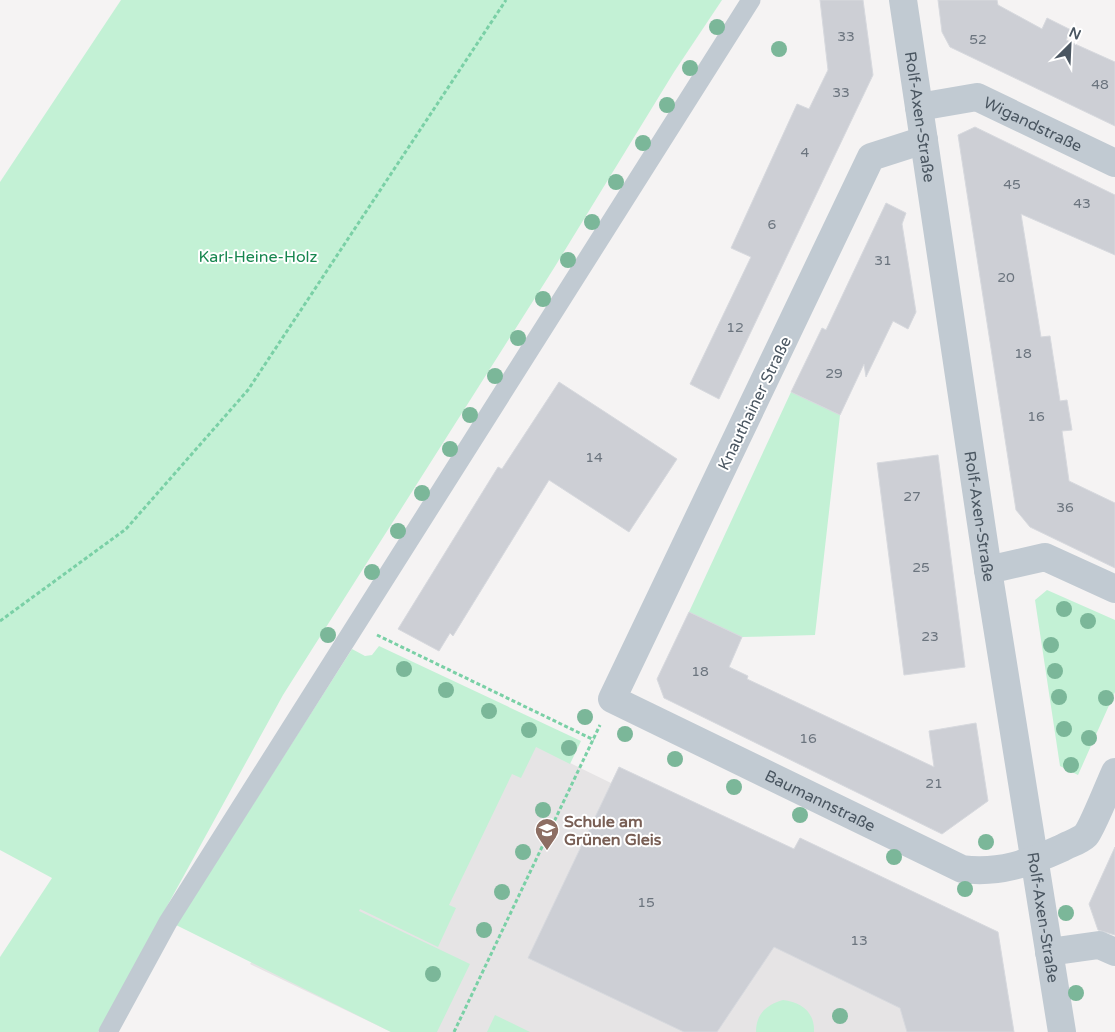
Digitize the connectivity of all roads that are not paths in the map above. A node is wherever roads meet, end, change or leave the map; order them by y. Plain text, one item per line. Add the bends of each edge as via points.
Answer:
1 (751, 0) edge
2 (903, 0) edge
3 (919, 107) junction
4 (924, 140) junction
5 (1115, 163) edge
6 (988, 570) junction
7 (1115, 589) edge
8 (612, 699) joint
9 (1115, 772) edge
10 (1034, 861) junction
11 (1049, 952) junction
12 (1115, 952) edge
13 (108, 1032) edge
14 (1062, 1032) edge

1 - 13 lane via 168,922
2 - 3 street, Rolf-Axen-Straße
3 - 4 street, Rolf-Axen-Straße
3 - 5 street, Wigandstraße via 977,97
4 - 6 street, Rolf-Axen-Straße
4 - 8 street, Knauthainer Straße via 871,157
6 - 7 street via 1045,557
6 - 10 street, Rolf-Axen-Straße
8 - 10 street, Baumannstraße via 962,869 982,872
9 - 10 street, Baumannstraße via 1086,834
10 - 11 street, Rolf-Axen-Straße
11 - 12 street via 1099,945
11 - 14 street, Rolf-Axen-Straße

